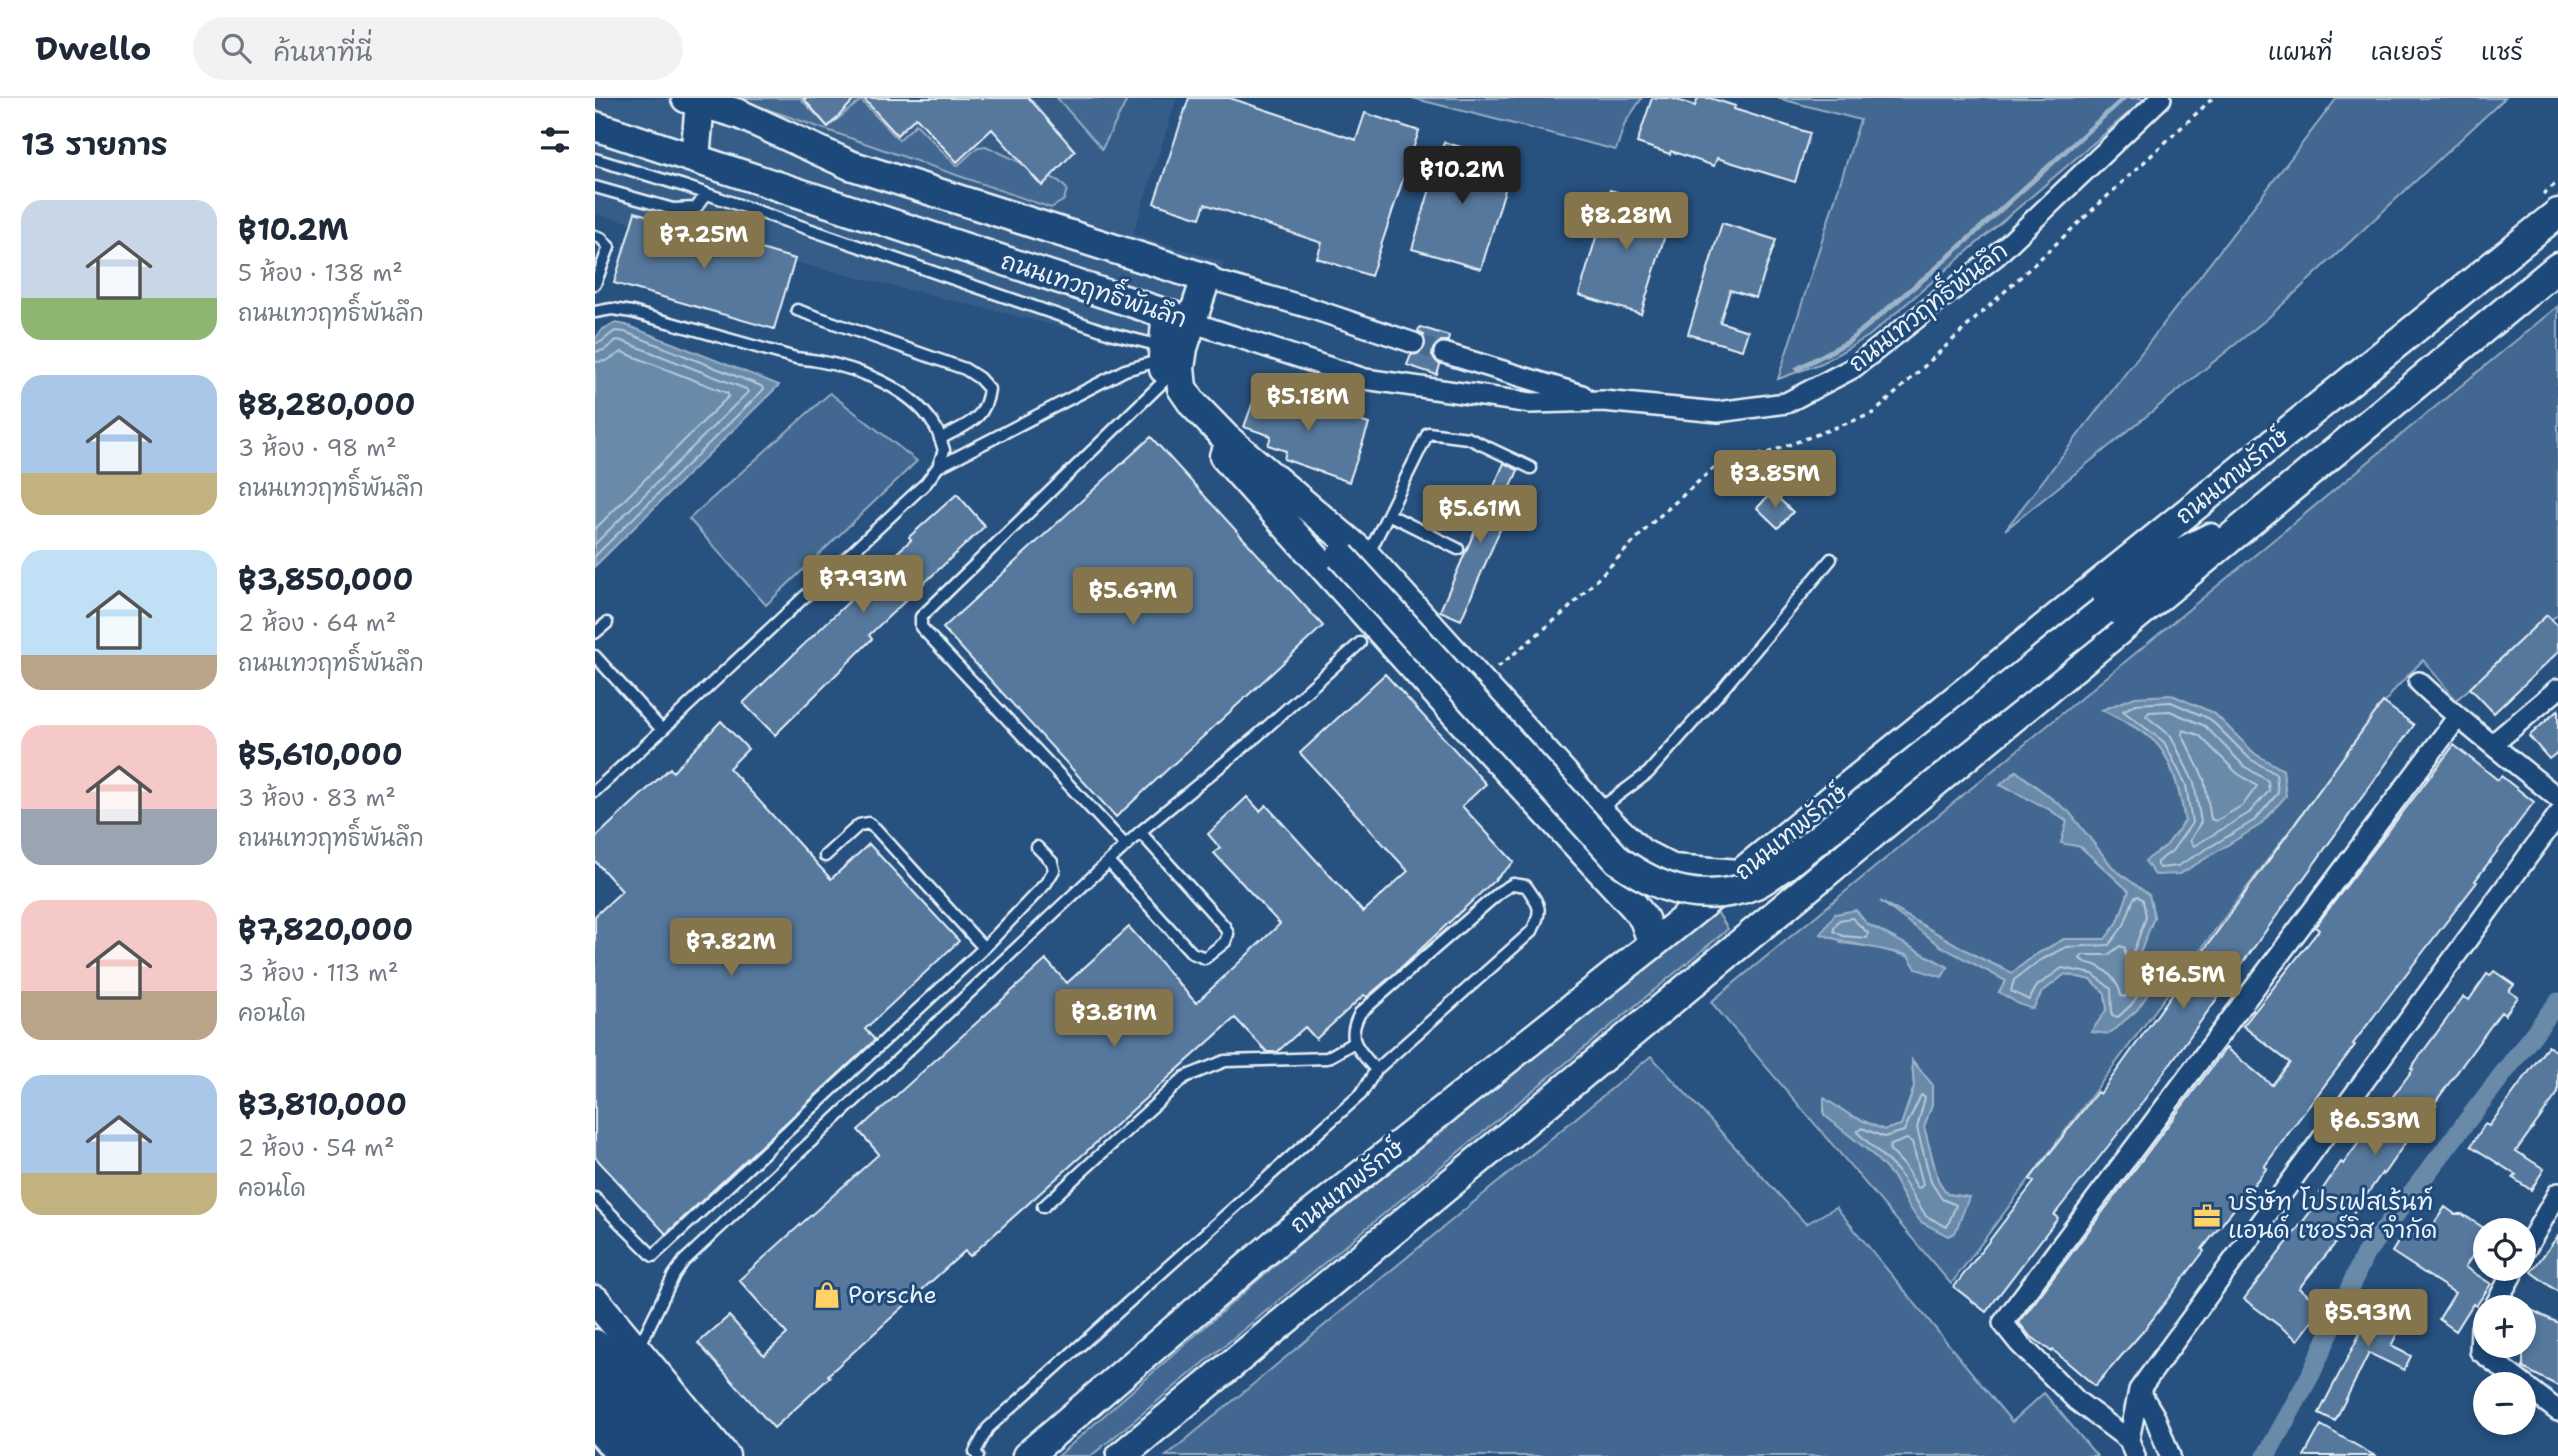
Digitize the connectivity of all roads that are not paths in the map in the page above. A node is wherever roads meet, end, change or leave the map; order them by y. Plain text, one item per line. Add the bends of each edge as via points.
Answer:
1 (2161, 98) edge
2 (696, 99) edge
3 (595, 126) edge
4 (595, 159) edge
5 (695, 159) junction
6 (595, 187) edge
7 (706, 194) junction
8 (2558, 213) edge
9 (595, 236) edge
10 (2558, 267) edge
11 (1206, 278) junction
12 (595, 284) edge
13 (797, 310) dead end
14 (595, 312) edge
15 (1178, 318) junction
16 (1414, 343) tunnel mouth
17 (1444, 353) tunnel mouth
18 (1164, 362) junction
19 (1604, 401) junction
20 (940, 439) junction
21 (1216, 448) junction
22 (938, 467) junction
23 (1531, 468) dead end
24 (2259, 512) junction
25 (1388, 514) junction
26 (1458, 549) dead end
27 (1354, 557) junction
28 (1831, 559) dead end
29 (607, 623) dead end
30 (595, 633) edge
31 (1360, 643) dead end
32 (595, 656) edge
33 (2419, 682) dead end
34 (2558, 689) edge
35 (2457, 718) junction
36 (662, 730) junction
37 (2493, 744) junction
38 (595, 790) edge
39 (2558, 798) edge
40 (1597, 811) junction
41 (2558, 815) edge
42 (1140, 832) junction
43 (1126, 846) junction
44 (1037, 847) dead end
45 (1641, 853) junction
46 (825, 856) dead end
47 (1109, 862) junction
48 (1739, 874) junction
49 (1616, 887) junction
50 (1653, 944) junction
51 (984, 947) junction
52 (1353, 1043) junction
53 (1376, 1070) junction
54 (595, 1198) edge
55 (2556, 1200) edge
56 (1043, 1207) dead end
57 (2536, 1233) edge
58 (595, 1300) edge
59 (595, 1344) edge
60 (637, 1350) junction
61 (2489, 1358) edge
62 (596, 1380) edge
63 (2139, 1390) junction
64 (2558, 1411) edge
65 (595, 1420) edge
66 (595, 1435) edge
67 (2132, 1448) edge
68 (614, 1456) edge
69 (627, 1456) edge
70 (665, 1456) edge
71 (698, 1456) edge
72 (725, 1456) edge
73 (978, 1456) edge
74 (1027, 1456) edge
75 (1121, 1456) edge
76 (2170, 1456) edge

1 - 19 street, ถนนเทวฤทธิ์พันลึก via 1996,256 1853,368 1786,403 1718,412
2 - 5 main road
2 - 11 main road, ถนนเทวฤทธิ์พันลึก via 849,164
3 - 5 main road, ถนนเทวฤทธิ์พันลึก
4 - 7 lane
5 - 15 main road, ถนนเทวฤทธิ์พันลึก
6 - 7 lane via 673,209 696,208
7 - 18 lane via 1113,334
8 - 48 main road, ถนนเทพรักษ์
9 - 12 lane via 608,247
10 - 24 main road, ถนนเทพรักษ์
11 - 15 main road
11 - 16 street, ถนนเทวฤทธิ์พันลึก
13 - 20 lane via 965,369 979,378 989,390 981,415
14 - 20 lane via 632,312 757,348 850,367 923,411
15 - 18 main road via 1168,329
15 - 19 street, ถนนเทวฤทธิ์พันลึก via 1365,379 1531,403
15 - 27 main road via 1182,388 1193,404
17 - 19 street, ถนนเทวฤทธิ์พันลึก
18 - 21 main road via 1176,397
18 - 22 lane via 1125,370
18 - 43 lane via 921,617 921,627
20 - 22 lane via 944,450
21 - 27 main road
21 - 49 main road
22 - 36 lane
23 - 25 lane via 1468,438 1428,433
24 - 27 main road, bridge via 2176,555 1783,867 1758,884 1698,894 1670,889 1618,860
24 - 75 main road, ถนนเทพรักษ์
25 - 26 lane
25 - 27 lane
27 - 40 main road via 1480,682
28 - 40 lane via 1648,773
29 - 30 lane
31 - 42 lane
32 - 36 lane
33 - 35 street
34 - 37 street
35 - 37 street
35 - 67 street via 2003,1323 2077,1401
36 - 38 lane
37 - 39 street
40 - 45 main road
41 - 63 street
42 - 43 lane
42 - 47 lane via 1225,927 1225,942 1205,958 1192,953
43 - 47 lane
44 - 51 lane via 1052,862 1051,877
45 - 48 main road via 1672,869
45 - 49 main road via 1645,864 1642,883 1636,888
46 - 51 lane via 867,823
47 - 60 lane via 684,1261
48 - 50 main road, ถนนเทพรักษ์
49 - 50 main road via 1644,919
50 - 74 main road, ถนนเทพรักษ์ via 1279,1240
51 - 54 lane via 653,1256
52 - 53 lane
52 - 53 lane via 1353,1027 1360,1013 1501,891 1513,884 1526,886 1539,905 1532,931
52 - 56 lane via 1327,1058 1225,1061 1185,1077
53 - 73 lane via 1361,1094 988,1428 975,1452
55 - 57 street
58 - 60 main road
59 - 71 main road
60 - 72 main road
61 - 64 street
62 - 70 highway
63 - 67 street
63 - 76 street
65 - 69 highway
66 - 68 highway

